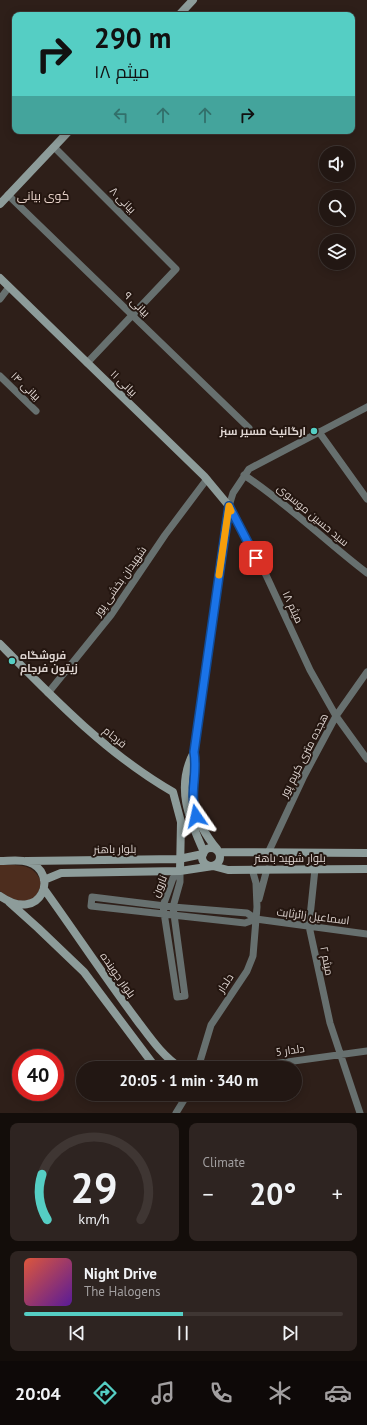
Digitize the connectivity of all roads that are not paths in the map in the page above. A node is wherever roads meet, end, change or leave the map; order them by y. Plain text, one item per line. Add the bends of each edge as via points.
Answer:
1 (192, 1) edge
2 (182, 12) edge
3 (66, 134) edge
4 (54, 147) junction
5 (8, 195) junction
6 (0, 204) edge
7 (0, 278) edge
8 (9, 287) junction
9 (0, 299) edge
10 (132, 315) junction
11 (87, 363) junction
12 (0, 376) edge
13 (367, 407) edge
14 (36, 411) dead end
15 (249, 428) dead end
16 (319, 432) junction
17 (244, 475) junction
18 (207, 479) junction
19 (367, 499) edge
20 (229, 506) junction
21 (367, 573) edge
22 (0, 644) edge
23 (367, 672) edge
24 (48, 693) junction
25 (336, 716) junction
26 (367, 759) edge
27 (173, 792) junction
28 (189, 794) junction
29 (218, 851) junction
30 (203, 853) junction
31 (268, 853) junction
32 (367, 853) edge
33 (180, 859) junction
34 (0, 861) edge
35 (27, 861) junction
36 (213, 866) junction
37 (252, 869) junction
38 (315, 869) junction
39 (367, 869) edge
40 (267, 870) junction
41 (180, 871) junction
42 (44, 885) junction
43 (0, 897) edge
44 (10, 902) junction
45 (163, 906) junction
46 (173, 907) junction
47 (257, 907) junction
48 (164, 914) junction
49 (174, 915) junction
50 (256, 919) junction
51 (309, 926) junction
52 (367, 934) edge
53 (367, 1051) edge
54 (341, 1054) junction
55 (151, 1061) edge
56 (171, 1061) edge
57 (200, 1061) edge
58 (292, 1061) edge
59 (183, 1101) edge
60 (176, 1113) edge
61 (360, 1113) edge

1 - 2 street
3 - 4 street
4 - 5 street
4 - 10 street, بیانی ۸ via 176,269
5 - 6 street
5 - 10 street, بیانی ۹
7 - 8 street, بیانی ۱۱
8 - 9 street
8 - 11 street, بیانی ۱۱
10 - 11 street
10 - 15 street, بیانی ۹
11 - 18 street, بیانی ۱۱
12 - 14 street, بیانی ۱۴
13 - 16 street
16 - 17 street via 271,456
16 - 19 street
17 - 20 street
17 - 21 street, سید حسین موسوی via 268,491
18 - 20 street, بیانی ۱۱
18 - 24 street, شهیدان بخشی پور via 108,618
20 - 25 street, میثم ۱۸ via 266,575 310,670
20 - 28 street via 194,752 196,760
22 - 24 street, فرجام
23 - 25 street, هجده متری کریم پور
24 - 27 street, فرجام via 151,779
25 - 26 street, میثم ۱۸
25 - 31 street, هجده متری کریم پور
27 - 28 street
27 - 33 street via 181,822
28 - 29 street via 196,816
28 - 30 street via 186,807
29 - 30 street via 207,849
29 - 31 street, بلوار شهید باهنر
29 - 36 street via 220,861
30 - 33 street, بلوار باهنر
30 - 36 street via 204,863
31 - 32 street, بلوار شهید باهنر
33 - 35 street, بلوار باهنر
33 - 41 street
34 - 35 street, بلوار باهنر
35 - 42 street, بلوار جوینده via 38,868
36 - 37 street, بلوار شهید باهنر via 228,870
36 - 41 street
37 - 40 street, بلوار شهید باهنر
37 - 47 street via 256,883
38 - 39 street, بلوار شهید باهنر
38 - 40 street, بلوار شهید باهنر
38 - 51 street, میثم ۲
40 - 47 street
41 - 42 street via 61,873
41 - 45 street, نارون via 173,878
41 - 46 street, نارون via 180,882
42 - 44 street via 37,901 29,905
42 - 56 street, بلوار جوینده via 136,1019
43 - 44 street
44 - 55 street via 84,972
45 - 46 street
45 - 48 street, نارون
45 - 48 street via 92,897 91,906
46 - 49 street, نارون
46 - 50 street via 247,913
47 - 50 street, دلدار
48 - 49 street
48 - 49 street, نارون via 177,997 185,996
49 - 50 street via 245,923
50 - 51 street, اسماعیل زائرثابت
50 - 57 street, دلدار via 254,956 211,1025
51 - 52 street, اسماعیل زائرثابت
51 - 54 street, میثم ۲ via 322,992
53 - 54 street, دلدار 5
54 - 58 street, دلدار 5
54 - 61 street, میثم ۲
59 - 60 street

